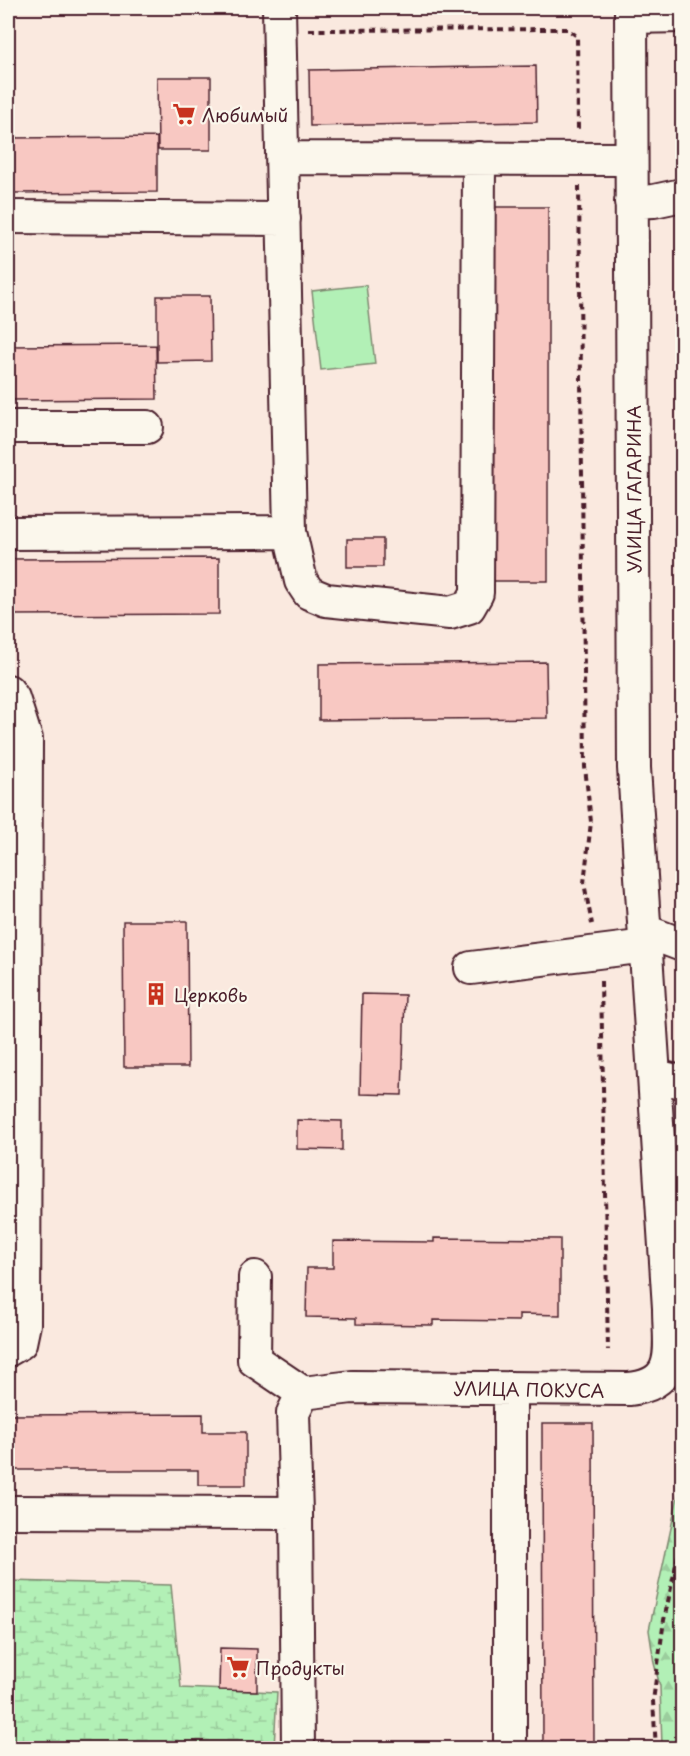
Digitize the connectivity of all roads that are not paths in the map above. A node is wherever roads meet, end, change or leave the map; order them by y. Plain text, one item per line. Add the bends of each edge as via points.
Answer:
1 (279, 8) edge
2 (631, 12) edge
3 (682, 16) edge
4 (283, 158) junction
5 (479, 158) junction
6 (631, 159) junction
7 (682, 195) edge
8 (631, 202) junction
9 (8, 218) edge
10 (284, 219) junction
11 (8, 427) edge
12 (147, 427) dead end
13 (290, 532) junction
14 (8, 533) edge
15 (8, 691) edge
16 (17, 829) edge
17 (645, 938) junction
18 (682, 945) edge
19 (471, 968) dead end
20 (669, 1079) edge
21 (255, 1277) dead end
22 (8, 1350) edge
23 (510, 1388) junction
24 (303, 1393) junction
25 (8, 1512) edge
26 (296, 1513) junction
27 (298, 1749) edge
28 (510, 1749) edge

1 - 4 street
2 - 3 street
2 - 6 street, УЛИЦА ГАГАРИНА
4 - 5 street
4 - 10 street
5 - 6 street
5 - 13 street via 477,593 469,607 450,613 326,600 309,593 301,581
6 - 8 street, УЛИЦА ГАГАРИНА
7 - 8 street
8 - 17 street, УЛИЦА ГАГАРИНА via 634,768
9 - 10 street
10 - 13 street
11 - 12 street
13 - 14 street
15 - 16 street via 26,739
16 - 22 street via 24,1324 20,1343
17 - 18 street
17 - 19 street via 597,952
17 - 20 street, УЛИЦА ПОКУСА
20 - 23 street, УЛИЦА ПОКУСА via 668,1364 661,1379 646,1388
21 - 24 street via 254,1360
23 - 24 street, УЛИЦА ПОКУСА via 352,1387
23 - 28 street
24 - 26 street via 293,1413
25 - 26 street
26 - 27 street

